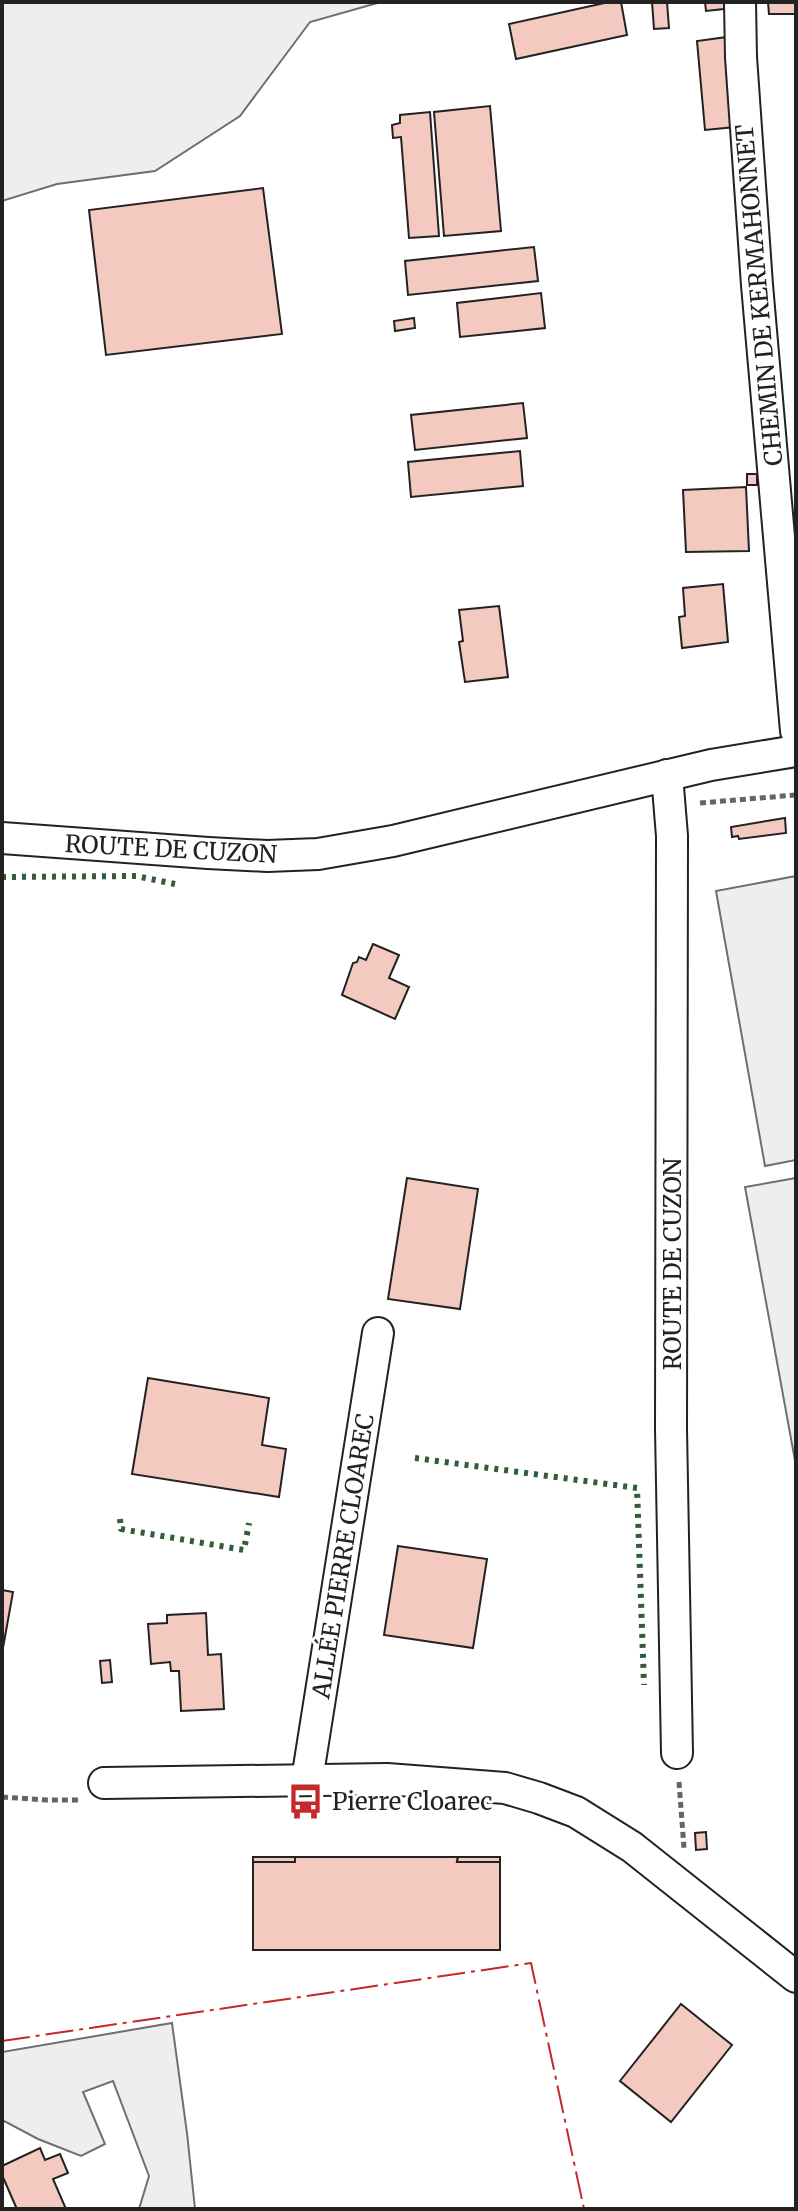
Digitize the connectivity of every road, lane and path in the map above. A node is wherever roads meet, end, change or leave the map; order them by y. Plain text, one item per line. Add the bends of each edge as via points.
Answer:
1 (740, 2) edge
2 (796, 731) edge
3 (796, 751) edge
4 (667, 775) junction
5 (2, 838) edge
6 (378, 1333) dead end
7 (677, 1753) joint
8 (307, 1780) junction
9 (104, 1783) joint
10 (2, 1797) edge
11 (686, 1890) junction
12 (796, 1977) edge

1 - 2 street, CHEMIN DE KERMAHONNET via 755,255
3 - 4 street, ROUTE DE CUZON
4 - 5 street, ROUTE DE CUZON via 318,854 267,856
4 - 7 street, ROUTE DE CUZON via 672,836 671,1429
6 - 8 street, ALLÉE PIERRE CLOAREC
7 - 11 path
8 - 9 street
8 - 11 street via 505,1788 576,1812
9 - 10 path via 94,1799
11 - 12 street

